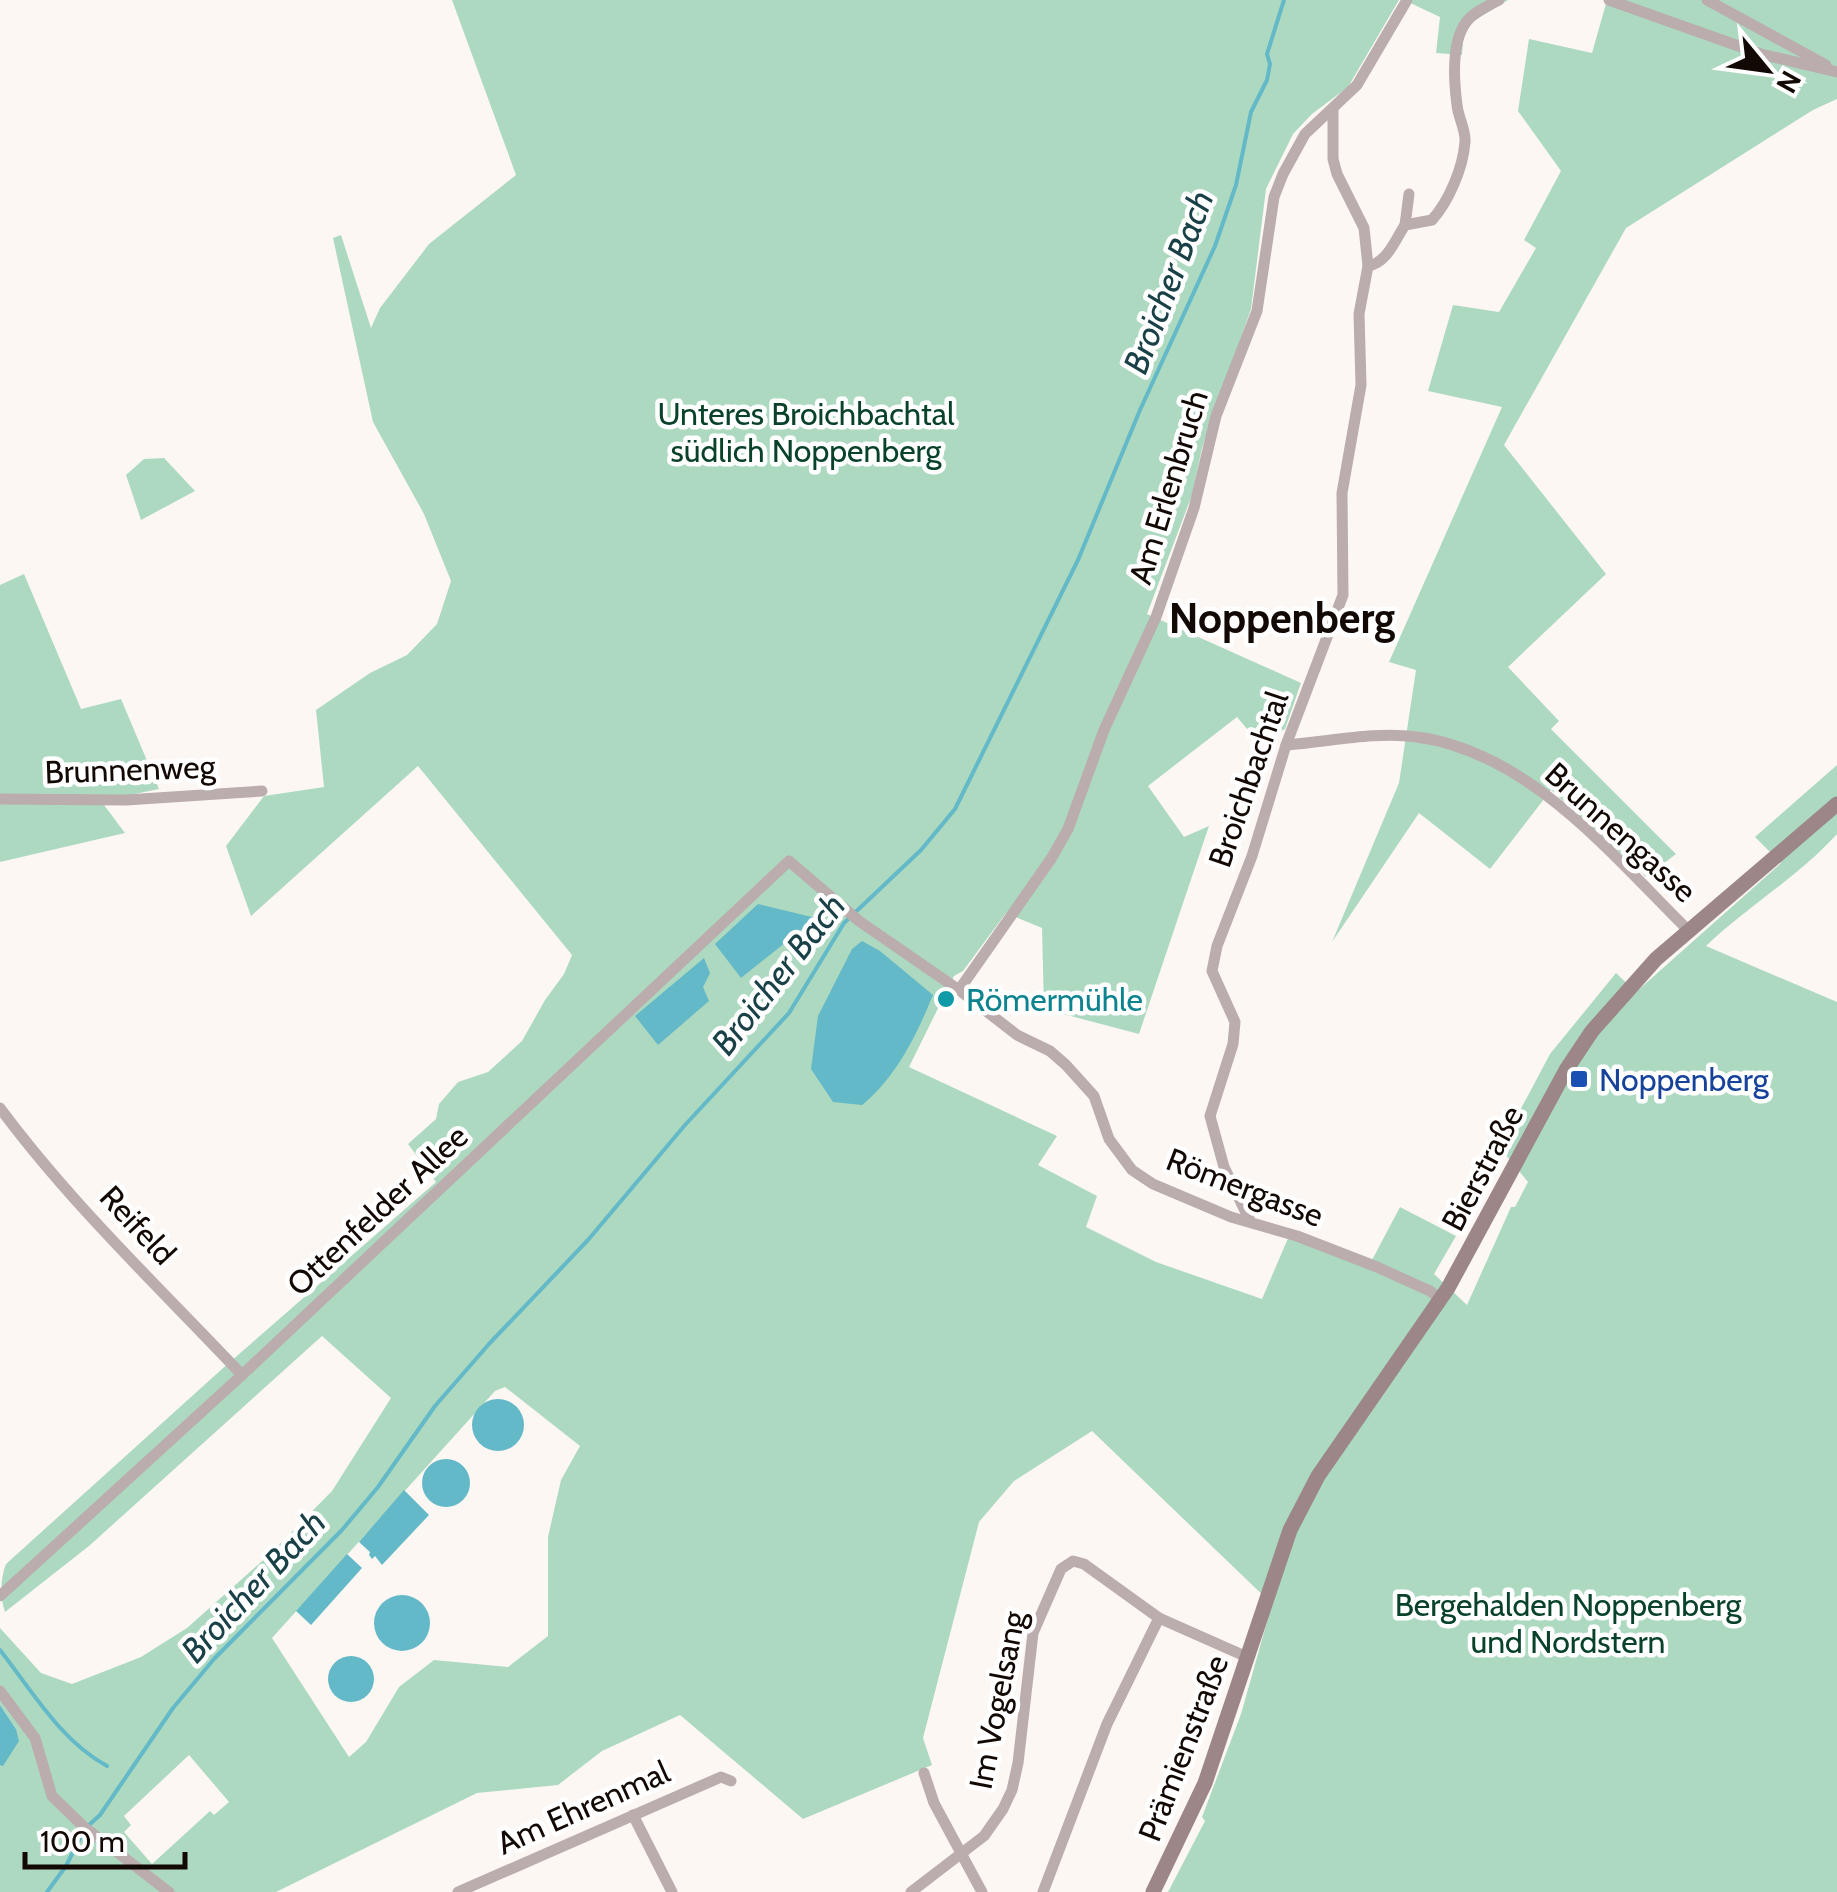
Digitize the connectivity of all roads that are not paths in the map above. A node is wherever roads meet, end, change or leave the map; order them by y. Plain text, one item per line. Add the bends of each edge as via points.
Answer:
1 (1407, 0) edge
2 (1499, 0) edge
3 (1609, 0) edge
4 (1707, 0) edge
5 (1837, 72) edge
6 (1333, 110) junction
7 (1409, 194) dead end
8 (1405, 224) junction
9 (1368, 266) junction
10 (1286, 745) junction
11 (262, 791) dead end
12 (0, 799) edge
13 (1837, 804) edge
14 (789, 862) joint
15 (1688, 930) junction
16 (959, 990) junction
17 (0, 1108) edge
18 (1250, 1221) junction
19 (1440, 1299) junction
20 (242, 1375) junction
21 (0, 1596) edge
22 (1158, 1618) junction
23 (1258, 1621) joint
24 (1247, 1657) junction
25 (0, 1690) edge
26 (924, 1773) dead end
27 (731, 1781) dead end
28 (632, 1815) junction
29 (962, 1854) junction
30 (169, 1892) edge
31 (458, 1892) edge
32 (672, 1892) edge
33 (911, 1892) edge
34 (982, 1892) edge
35 (1043, 1892) edge
36 (1153, 1892) edge

1 - 6 street, Am Erlenbruch via 1357,86
2 - 8 street via 1474,14 1460,35 1455,79 1465,142 1449,196 1432,220
3 - 5 street via 1761,54
4 - 5 street
6 - 9 street, Broichbachtal via 1333,159 1364,228
6 - 16 street, Am Erlenbruch via 1305,134 1274,197 1257,311 1216,416 1186,535 1068,829
7 - 8 street
8 - 9 street via 1384,258
9 - 10 street, Broichbachtal via 1359,314 1360,385 1342,493 1343,595
10 - 15 street, Brunnengasse via 1414,736 1489,758 1551,797
10 - 18 street, Broichbachtal via 1212,970 1235,1022 1210,1116 1224,1167
11 - 12 street, Brunnenweg
13 - 15 main road, Bierstraße
14 - 16 street, Römergasse via 859,921
14 - 20 street, Ottenfelder Allee
15 - 19 main road, Bierstraße via 1592,1031
16 - 18 street, Römergasse via 1066,1065 1094,1096 1109,1139 1132,1170
17 - 20 street, Reifeld
18 - 19 street, Römergasse via 1361,1261
19 - 23 main road, Bierstraße via 1318,1476 1290,1530
20 - 21 street, Ottenfelder Allee
22 - 24 street
22 - 29 street, Im Vogelsang via 1084,1564 1060,1569 1034,1633 1012,1790 992,1826
22 - 35 street via 1107,1724
23 - 24 main road, Prämienstraße
24 - 36 main road, Prämienstraße via 1200,1797
25 - 30 street via 35,1738 52,1796
26 - 29 street
27 - 28 street, Am Ehrenmal via 721,1778
28 - 31 street, Am Ehrenmal
28 - 32 street
29 - 33 street
29 - 34 street

